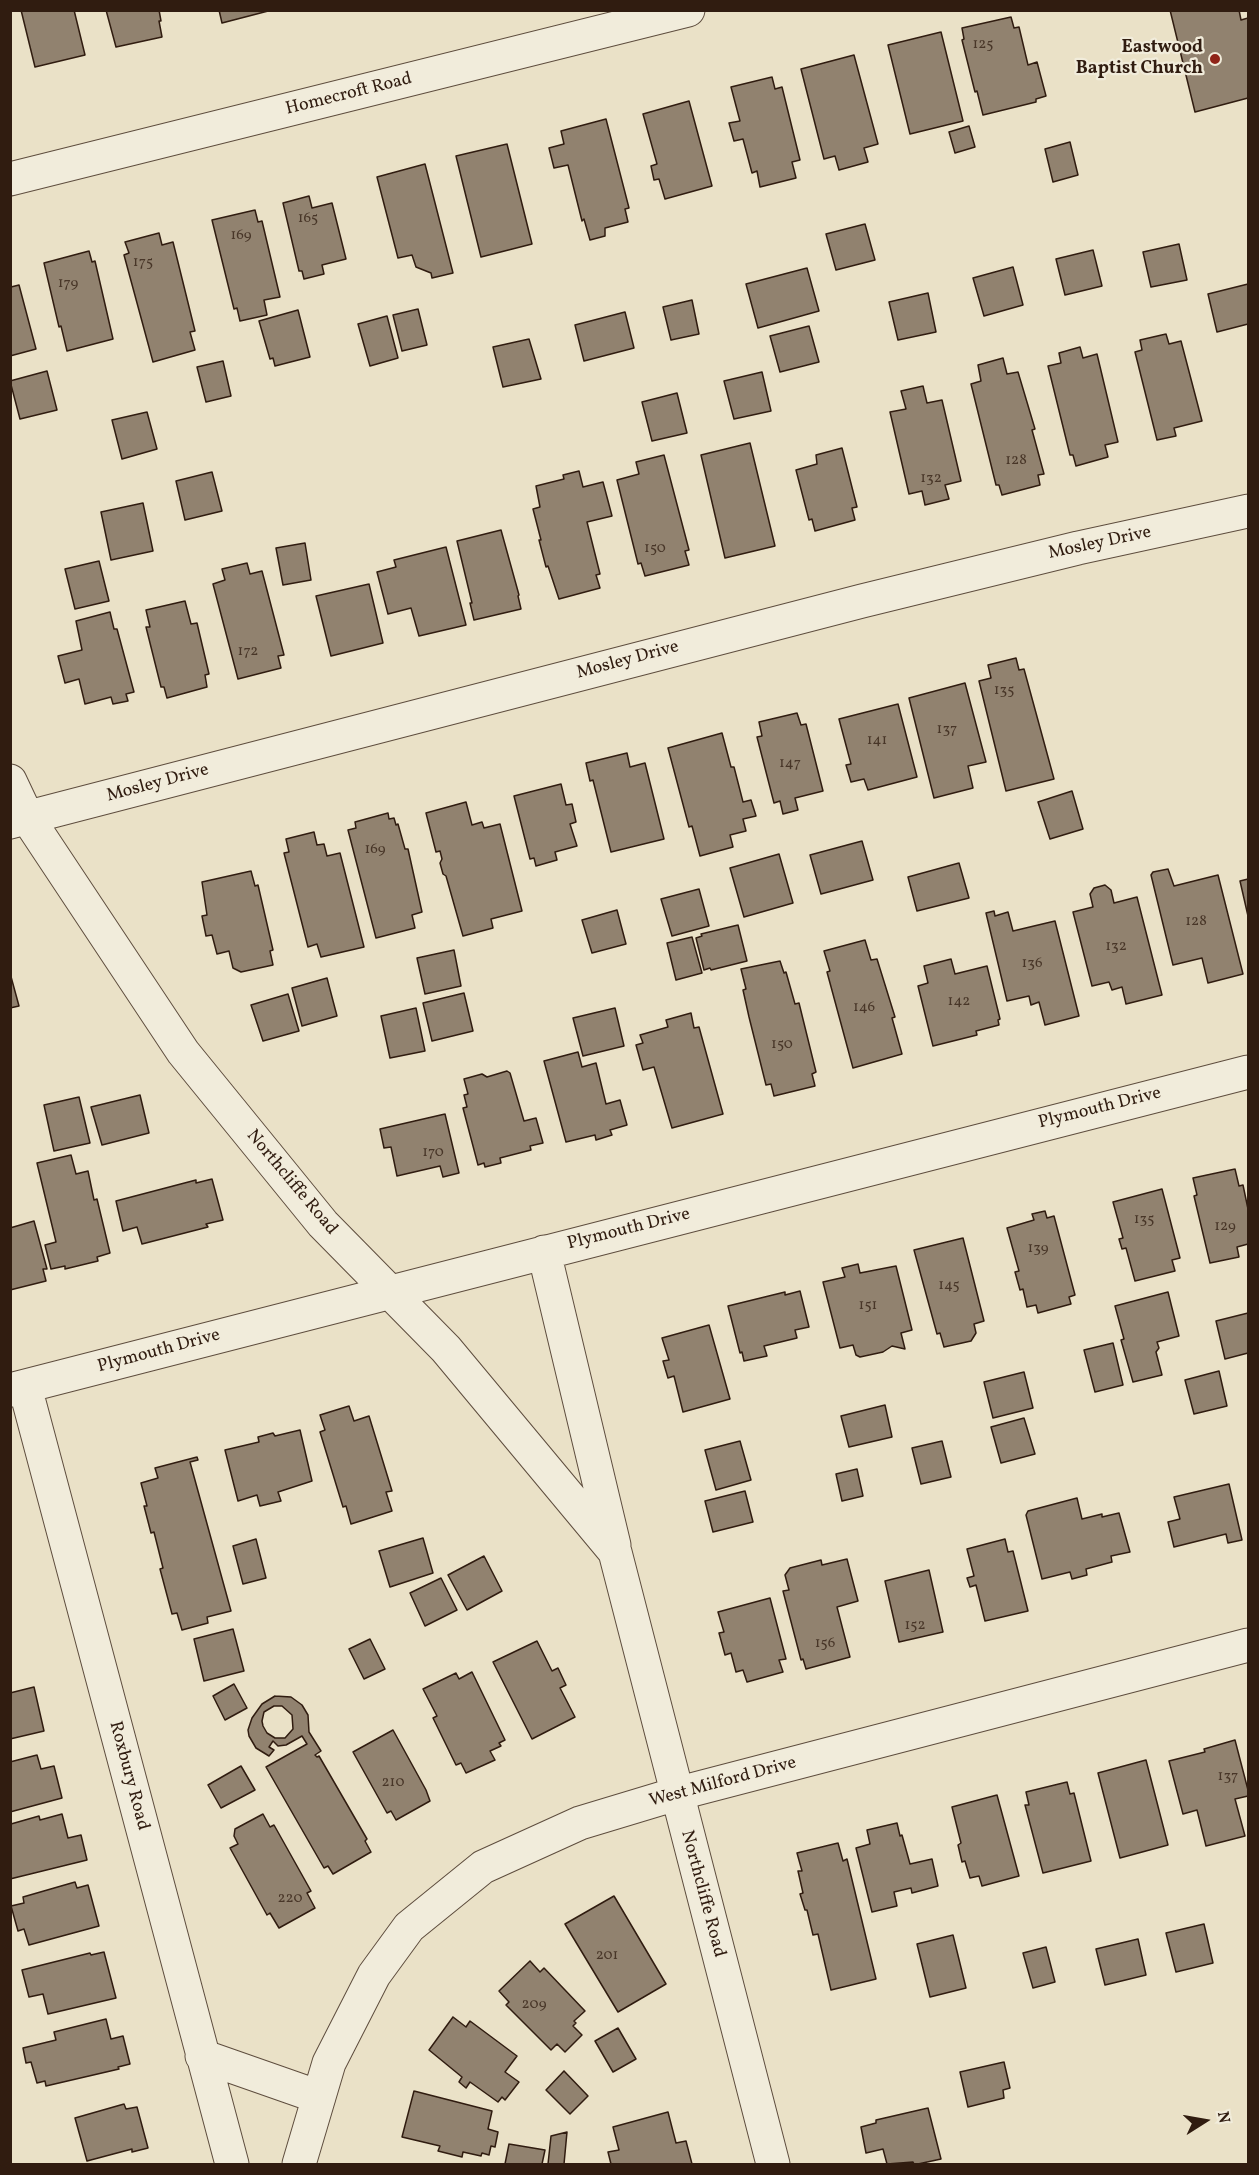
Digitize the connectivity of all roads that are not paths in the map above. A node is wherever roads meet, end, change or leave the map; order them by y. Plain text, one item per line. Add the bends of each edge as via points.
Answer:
1 (688, 10) edge
2 (10, 179) edge
3 (1248, 511) edge
4 (10, 781) edge
5 (19, 820) edge
6 (1248, 1072) edge
7 (544, 1252) junction
8 (388, 1292) junction
9 (18, 1388) edge
10 (615, 1552) junction
11 (1248, 1645) edge
12 (676, 1794) junction
13 (202, 2056) junction
14 (320, 2097) junction
15 (232, 2164) edge
16 (299, 2164) edge
17 (773, 2164) edge

1 - 2 street, Homecroft Road
3 - 5 street, Mosley Drive via 862,600
4 - 5 street, Northcliffe Road
5 - 8 street, Northcliffe Road via 183,1052 323,1224
6 - 7 street, Plymouth Drive
7 - 8 street, Plymouth Drive
7 - 10 street, Northcliffe Road
8 - 9 street, Plymouth Drive
8 - 10 street, Northcliffe Road via 446,1349
9 - 13 street, Roxbury Road
10 - 12 street, Northcliffe Road
11 - 12 street, West Milford Drive
12 - 14 street, West Milford Drive via 580,1823 483,1867 409,1927 374,1975 329,2063
12 - 17 street, Northcliffe Road
13 - 14 street
13 - 15 street, Roxbury Road
14 - 16 street, West Milford Drive

